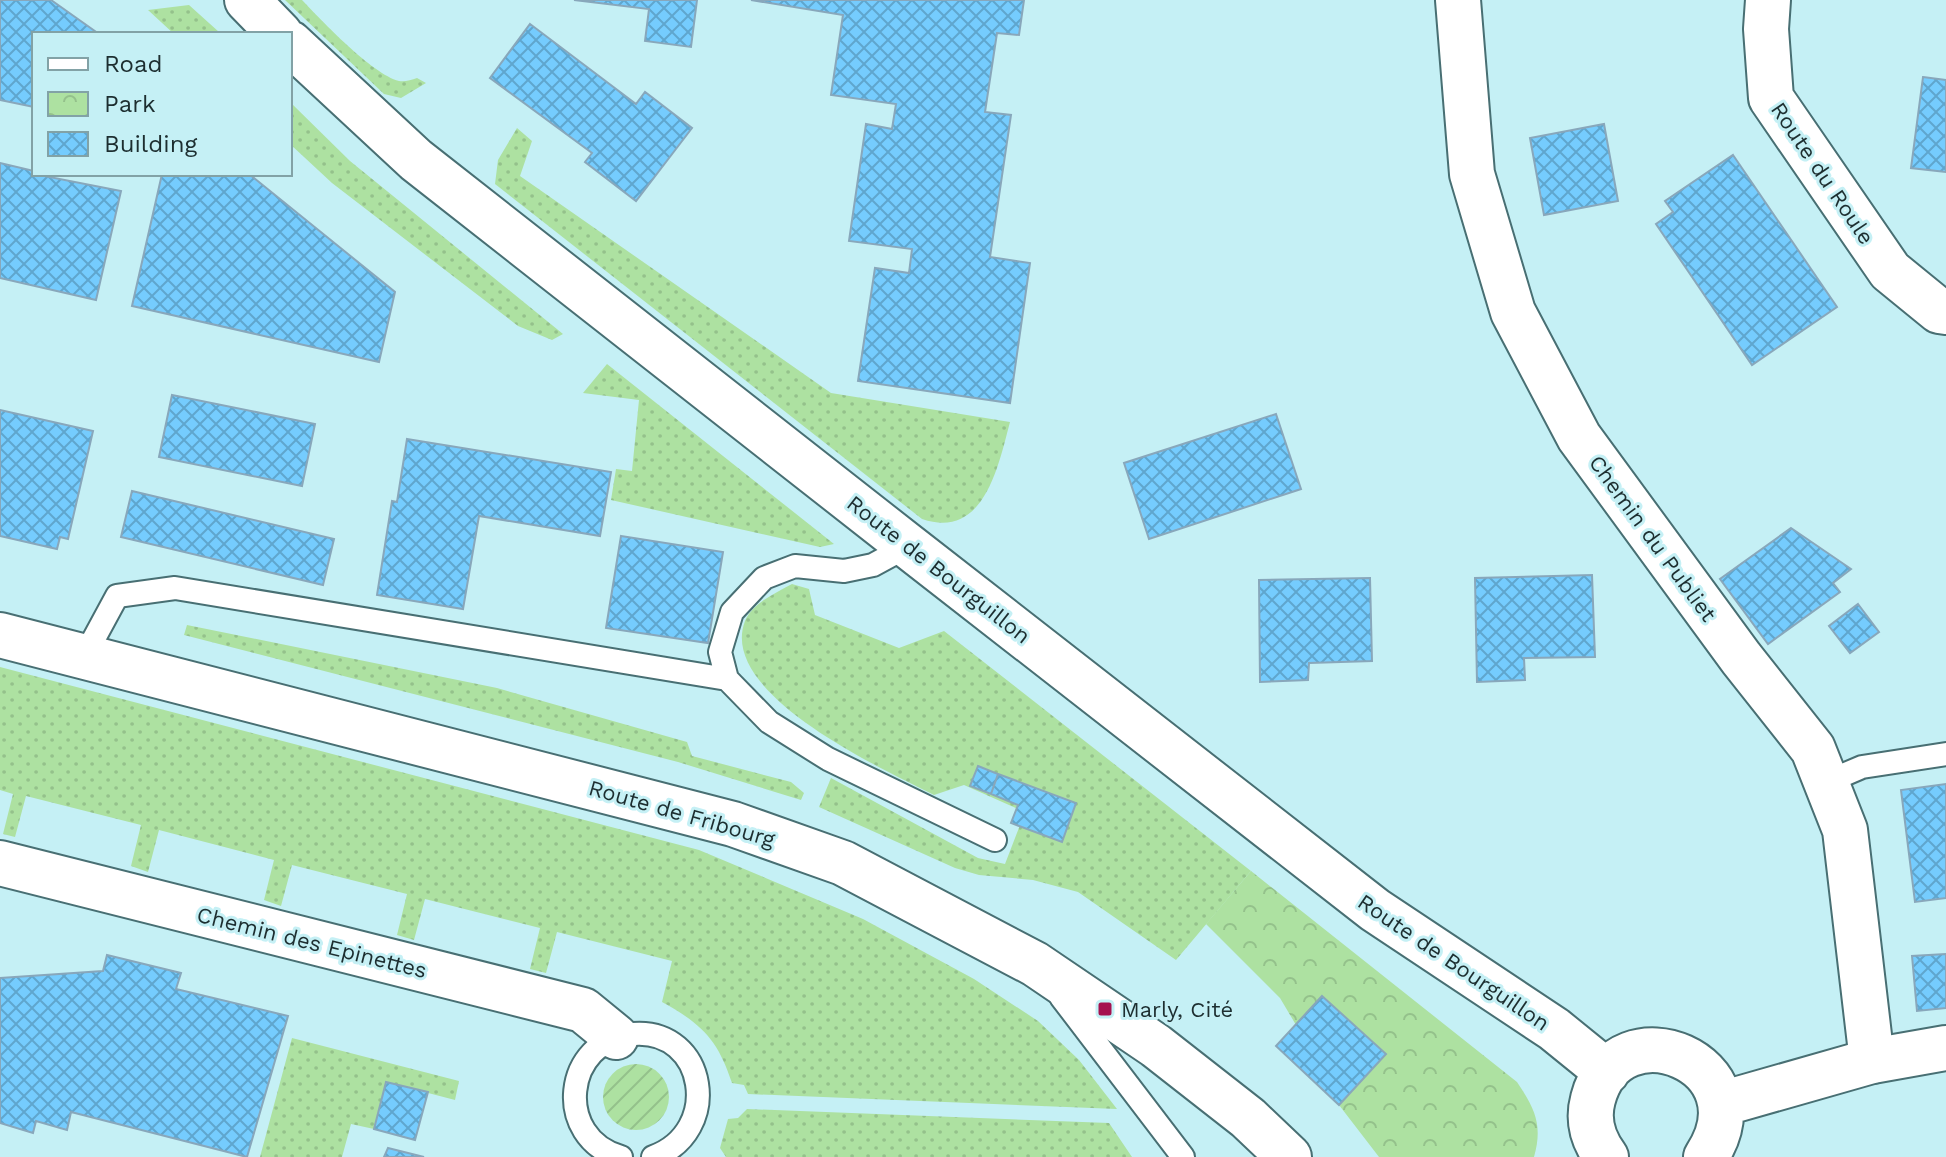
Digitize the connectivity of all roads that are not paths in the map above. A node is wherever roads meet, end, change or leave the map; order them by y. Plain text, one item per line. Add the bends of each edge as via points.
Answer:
1 (247, 0) edge
2 (1458, 0) edge
3 (1768, 0) edge
4 (278, 32) edge
5 (292, 45) edge
6 (1946, 312) edge
7 (908, 546) junction
8 (0, 635) edge
9 (84, 657) junction
10 (727, 679) junction
11 (1946, 754) edge
12 (1827, 782) junction
13 (995, 840) dead end
14 (0, 863) edge
15 (1035, 964) junction
16 (616, 1037) junction
17 (1946, 1048) edge
18 (1872, 1061) junction
19 (1607, 1072) junction
20 (1721, 1104) junction
21 (621, 1157) edge
22 (653, 1157) edge
23 (1183, 1157) edge
24 (1289, 1157) edge
25 (1606, 1157) edge
26 (1706, 1157) edge

1 - 4 main road
2 - 12 main road, Chemin du Publiet via 1472,174 1513,312 1579,437 1813,749
3 - 6 main road, Route du Roule via 1771,98 1890,271
5 - 7 main road, Route de Bourguillon via 416,160
7 - 10 lane via 865,567 844,571 795,566 764,578 732,612 720,652
7 - 19 main road, Route de Bourguillon via 1375,910 1554,1029
8 - 9 main road, Route de Fribourg
9 - 10 lane via 117,596 175,588
9 - 15 main road, Route de Fribourg via 733,824 843,863
10 - 13 lane via 769,722 828,759
11 - 12 lane via 1862,767
12 - 18 main road, Chemin du Publiet via 1845,830
14 - 16 main road, Chemin des Epinettes via 583,1010
15 - 23 lane
15 - 24 main road, Route de Fribourg via 1156,1046
16 - 21 lane via 584,1062 573,1103 591,1140
16 - 22 lane via 657,1037 689,1062 698,1081 695,1120 685,1138
17 - 18 main road
18 - 20 main road
19 - 20 main road via 1642,1050 1683,1055 1714,1084
19 - 25 main road via 1590,1108 1591,1128
20 - 26 main road via 1721,1125

